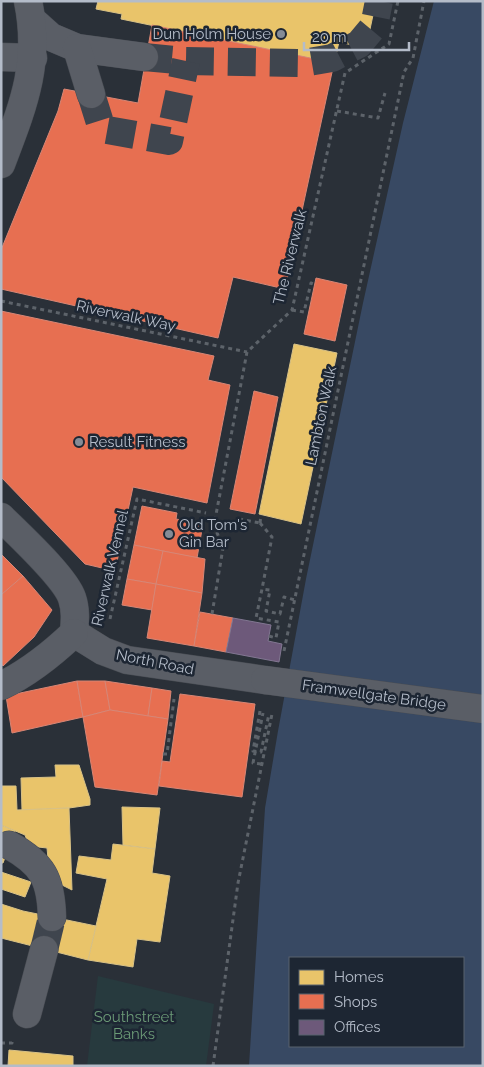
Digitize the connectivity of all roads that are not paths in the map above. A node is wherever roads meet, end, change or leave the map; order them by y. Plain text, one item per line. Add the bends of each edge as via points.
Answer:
1 (30, 10) edge
2 (77, 48) junction
3 (1, 57) edge
4 (144, 57) tunnel mouth
5 (33, 58) junction
6 (91, 94) tunnel mouth
7 (1, 164) edge
8 (1, 517) edge
9 (74, 633) junction
10 (265, 680) joint
11 (1, 686) edge
12 (483, 709) edge
13 (9, 845) dead end
14 (52, 917) tunnel mouth
15 (44, 950) tunnel mouth
16 (27, 1014) dead end

1 - 2 street via 50,37
1 - 5 street
2 - 4 street
2 - 6 street
3 - 5 street
5 - 7 street via 21,112
8 - 9 street via 60,578 72,597 76,615
9 - 10 street, North Road via 127,660
9 - 11 street via 58,649
10 - 12 street, Framwellgate Bridge, bridge
13 - 14 street via 29,856 44,875 51,894
15 - 16 street

